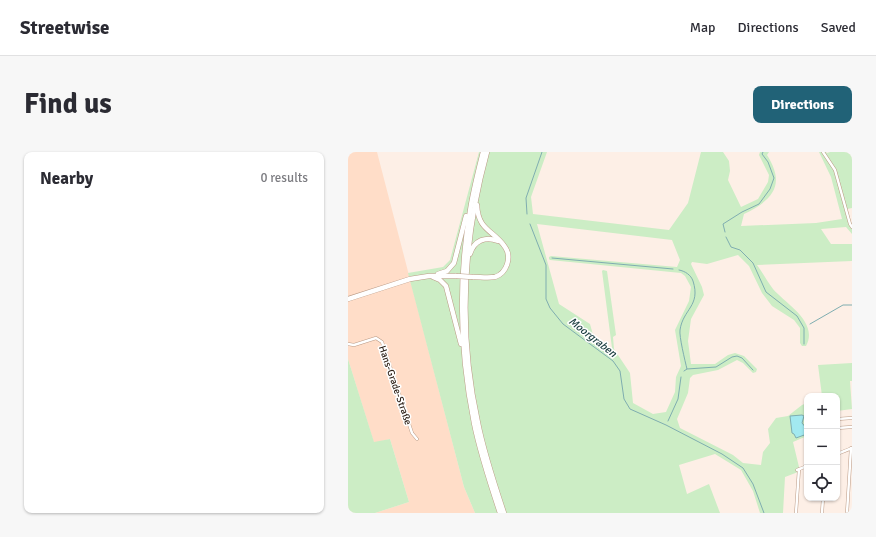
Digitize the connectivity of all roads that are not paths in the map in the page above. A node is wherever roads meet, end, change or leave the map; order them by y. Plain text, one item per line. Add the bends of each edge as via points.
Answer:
1 (483, 152) edge
2 (487, 152) edge
3 (823, 152) edge
4 (476, 197) junction
5 (471, 202) junction
6 (851, 226) edge
7 (504, 244) junction
8 (467, 263) junction
9 (429, 276) junction
10 (348, 299) edge
11 (348, 344) edge
12 (464, 356) junction
13 (852, 418) edge
14 (840, 419) edge
15 (852, 427) edge
16 (840, 428) edge
17 (417, 439) dead end
18 (851, 448) edge
19 (840, 453) edge
20 (804, 467) edge
21 (823, 501) edge
22 (500, 513) edge
23 (504, 513) edge
24 (796, 513) edge
25 (822, 513) edge
26 (847, 513) edge

1 - 5 highway
2 - 4 highway
3 - 6 street via 835,170
4 - 7 highway via 481,222
4 - 8 highway
5 - 9 highway via 454,263 444,272
5 - 12 highway via 465,246 462,304
7 - 8 highway via 492,239 481,240 474,245
7 - 9 highway, bridge via 509,260 499,275
8 - 23 highway via 465,306 470,376 482,442
9 - 10 highway via 398,282
9 - 12 highway via 440,280 446,286
11 - 17 street, Hans-Grade-Straße via 354,345 376,338 382,342 412,433
12 - 22 highway via 474,424
13 - 14 street
15 - 16 street
18 - 19 street
18 - 26 street
20 - 24 street via 798,470
21 - 25 street

